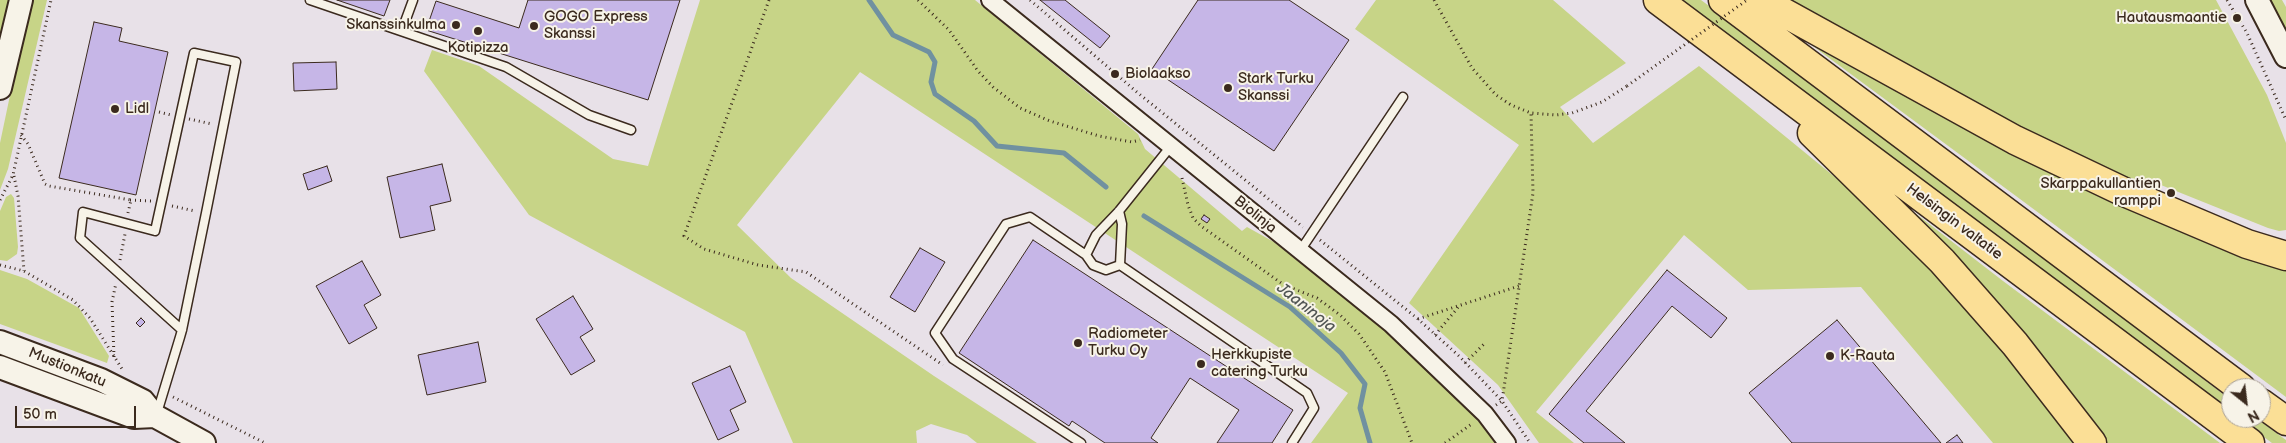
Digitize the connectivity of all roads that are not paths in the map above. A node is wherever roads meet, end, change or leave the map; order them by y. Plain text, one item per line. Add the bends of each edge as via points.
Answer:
1 (21, 0) edge
2 (310, 0) edge
3 (413, 0) edge
4 (990, 0) edge
5 (1658, 0) edge
6 (1723, 0) edge
7 (1761, 0) edge
8 (2257, 0) edge
9 (402, 30) junction
10 (2286, 56) edge
11 (1739, 60) junction
12 (0, 88) edge
13 (1403, 97) dead end
14 (631, 130) dead end
15 (1171, 146) junction
16 (1119, 211) junction
17 (1300, 251) junction
18 (1086, 255) junction
19 (2286, 256) edge
20 (1120, 265) junction
21 (182, 330) junction
22 (0, 342) edge
23 (0, 367) edge
24 (2228, 378) edge
25 (2271, 410) edge
26 (155, 416) junction
27 (2286, 421) edge
28 (204, 443) edge
29 (1081, 443) edge
30 (1292, 443) edge
31 (1507, 443) edge
32 (2092, 443) edge
33 (2250, 443) edge

1 - 12 street
2 - 9 lane
3 - 9 lane
4 - 15 street, Biolinja
5 - 11 highway, Helsingin valtatie
6 - 24 highway
7 - 19 highway via 2015,140 2122,192 2247,244
8 - 10 street
9 - 14 lane via 506,67 589,116
11 - 32 highway via 1942,261 2015,344
11 - 33 highway, Helsingin valtatie
13 - 17 lane
15 - 16 lane
15 - 17 street, Biolinja
16 - 18 lane via 1096,235
16 - 20 lane via 1122,224
17 - 31 street, Biolinja via 1391,324 1485,414
18 - 20 lane via 1093,265 1106,270
18 - 29 lane via 1030,217 1006,224 935,333 953,359
20 - 30 lane via 1307,393 1314,408
21 - 21 lane via 236,62 194,53 155,231 83,212 80,238
21 - 26 lane
22 - 26 street, Mustionkatu via 101,380 143,401
23 - 26 street, Mustionkatu via 134,417
25 - 27 highway
26 - 28 street, Mustionkatu

